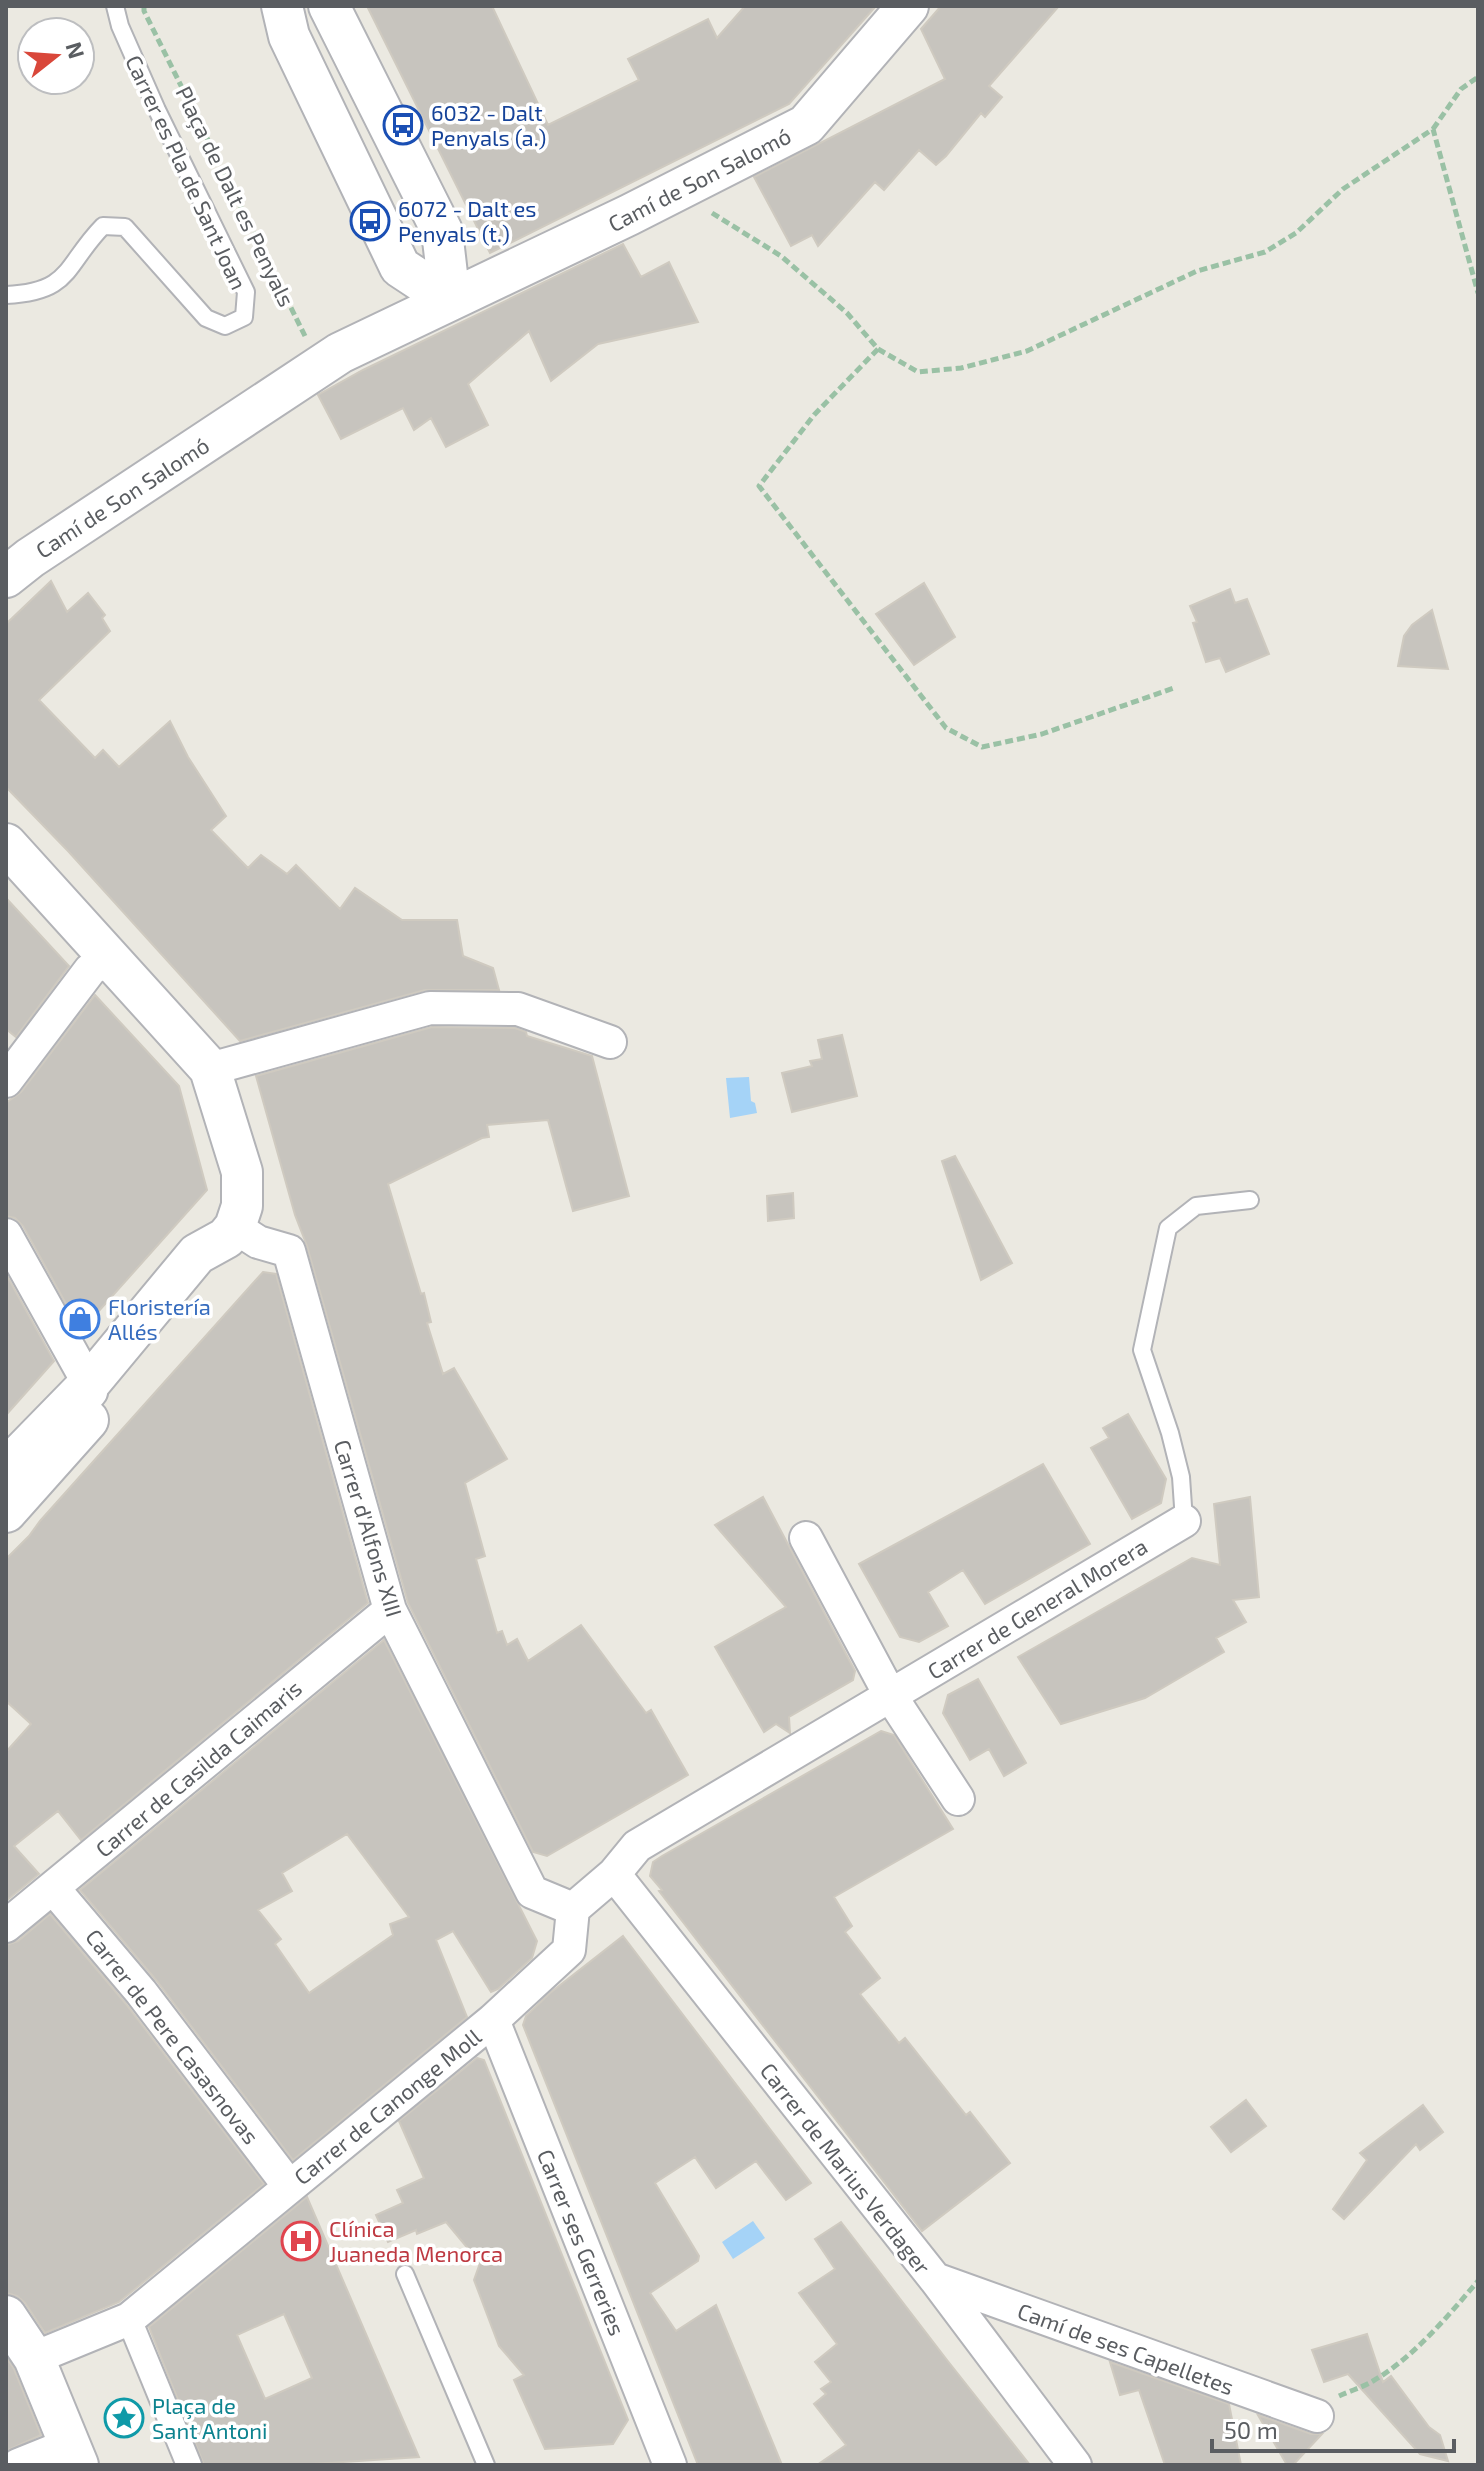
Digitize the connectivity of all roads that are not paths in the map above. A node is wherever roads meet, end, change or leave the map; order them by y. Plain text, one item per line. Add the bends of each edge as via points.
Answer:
1 (115, 6) edge
2 (282, 6) edge
3 (329, 6) edge
4 (908, 6) edge
5 (400, 267) junction
6 (6, 295) edge
7 (450, 300) junction
8 (330, 359) junction
9 (18, 567) edge
10 (6, 844) edge
11 (108, 957) junction
12 (610, 1042) dead end
13 (210, 1069) junction
14 (6, 1081) edge
15 (1250, 1200) dead end
16 (230, 1233) junction
17 (6, 1235) edge
18 (89, 1384) junction
19 (48, 1465) junction
20 (6, 1469) edge
21 (6, 1512) edge
22 (1184, 1521) joint
23 (806, 1538) dead end
24 (390, 1610) junction
25 (890, 1695) junction
26 (958, 1799) dead end
27 (614, 1874) junction
28 (53, 1888) junction
29 (573, 1909) junction
30 (6, 1926) edge
31 (493, 2020) junction
32 (289, 2186) junction
33 (405, 2274) dead end
34 (935, 2279) junction
35 (6, 2316) edge
36 (129, 2319) junction
37 (34, 2358) junction
38 (1310, 2414) road end
39 (74, 2455) edge
40 (18, 2465) edge
41 (189, 2465) edge
42 (486, 2465) edge
43 (670, 2465) edge
44 (1075, 2465) edge

1 - 6 lane, Carrer es Pla de Sant Joan via 157,110 246,292 244,317 225,326 206,318 125,227 103,226 61,281 34,294
2 - 5 street via 289,36
3 - 7 street via 442,231
4 - 7 street, Camí de Son Salomó via 806,125
5 - 7 street
5 - 8 street via 393,293
7 - 8 street
8 - 9 street, Camí de Son Salomó
10 - 11 street
11 - 13 street
11 - 14 street via 90,970
12 - 13 street via 518,1009 430,1008
13 - 16 street via 242,1172 242,1206
15 - 22 lane via 1196,1206 1168,1228 1142,1350 1174,1448
16 - 18 street via 197,1254
16 - 19 street via 221,1269
16 - 24 street, Carrer d'Alfons XIII via 289,1251
17 - 18 street
18 - 19 street via 91,1392 47,1437
18 - 20 street
19 - 21 street
22 - 25 street, Carrer de General Morera
23 - 25 street
24 - 28 street, Carrer de Casilda Caimaris
24 - 29 street, Carrer d'Alfons XIII via 532,1892
25 - 26 street
25 - 27 street, Carrer de General Morera via 637,1846
27 - 29 street
27 - 34 street, Carrer de Marius Verdager
28 - 30 street, Carrer de Casilda Caimaris
28 - 32 street, Carrer de Pere Casasnovas via 170,2028
29 - 31 street, Carrer de Canonge Moll via 569,1950
31 - 32 street, Carrer de Canonge Moll
31 - 43 street, Carrer ses Gerreries
32 - 36 street, Carrer de Canonge Moll
33 - 42 lane
34 - 38 street, Camí de ses Capelletes
34 - 44 street, Carrer de Marius Verdager
35 - 37 street
36 - 37 street
36 - 41 street
37 - 39 street
39 - 40 street

